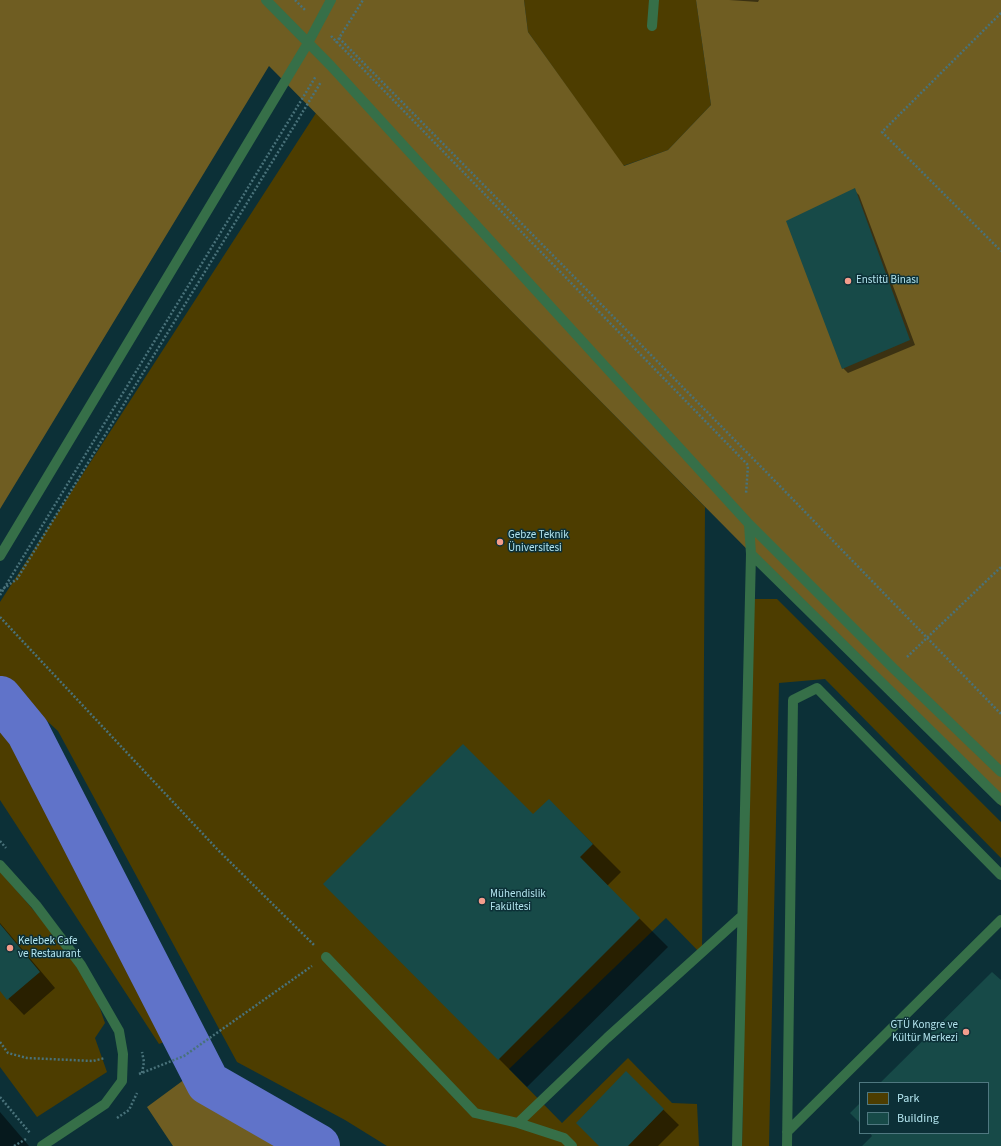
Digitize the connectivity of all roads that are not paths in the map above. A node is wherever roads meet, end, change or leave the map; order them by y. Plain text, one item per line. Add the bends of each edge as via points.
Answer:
1 (266, 0) edge
2 (331, 0) edge
3 (654, 0) edge
4 (652, 26) dead end
5 (308, 43) junction
6 (747, 521) junction
7 (750, 554) junction
8 (0, 556) edge
9 (1001, 772) edge
10 (1001, 800) edge
11 (0, 865) edge
12 (1001, 875) edge
13 (742, 916) junction
14 (1001, 920) edge
15 (326, 957) road end
16 (518, 1123) junction
17 (787, 1132) junction
18 (42, 1146) edge
19 (572, 1146) edge
20 (737, 1146) edge
21 (787, 1146) edge

1 - 5 lane
2 - 5 lane
3 - 4 lane
5 - 6 lane
5 - 8 lane
6 - 7 lane
6 - 9 lane
7 - 10 lane
7 - 13 lane
11 - 18 lane via 36,905 81,965 119,1031 123,1054 122,1081 105,1104
12 - 17 lane via 817,688 793,700
13 - 16 lane via 607,1038
13 - 20 lane
14 - 17 lane
15 - 16 lane via 475,1113
16 - 19 lane via 564,1138
17 - 21 lane

